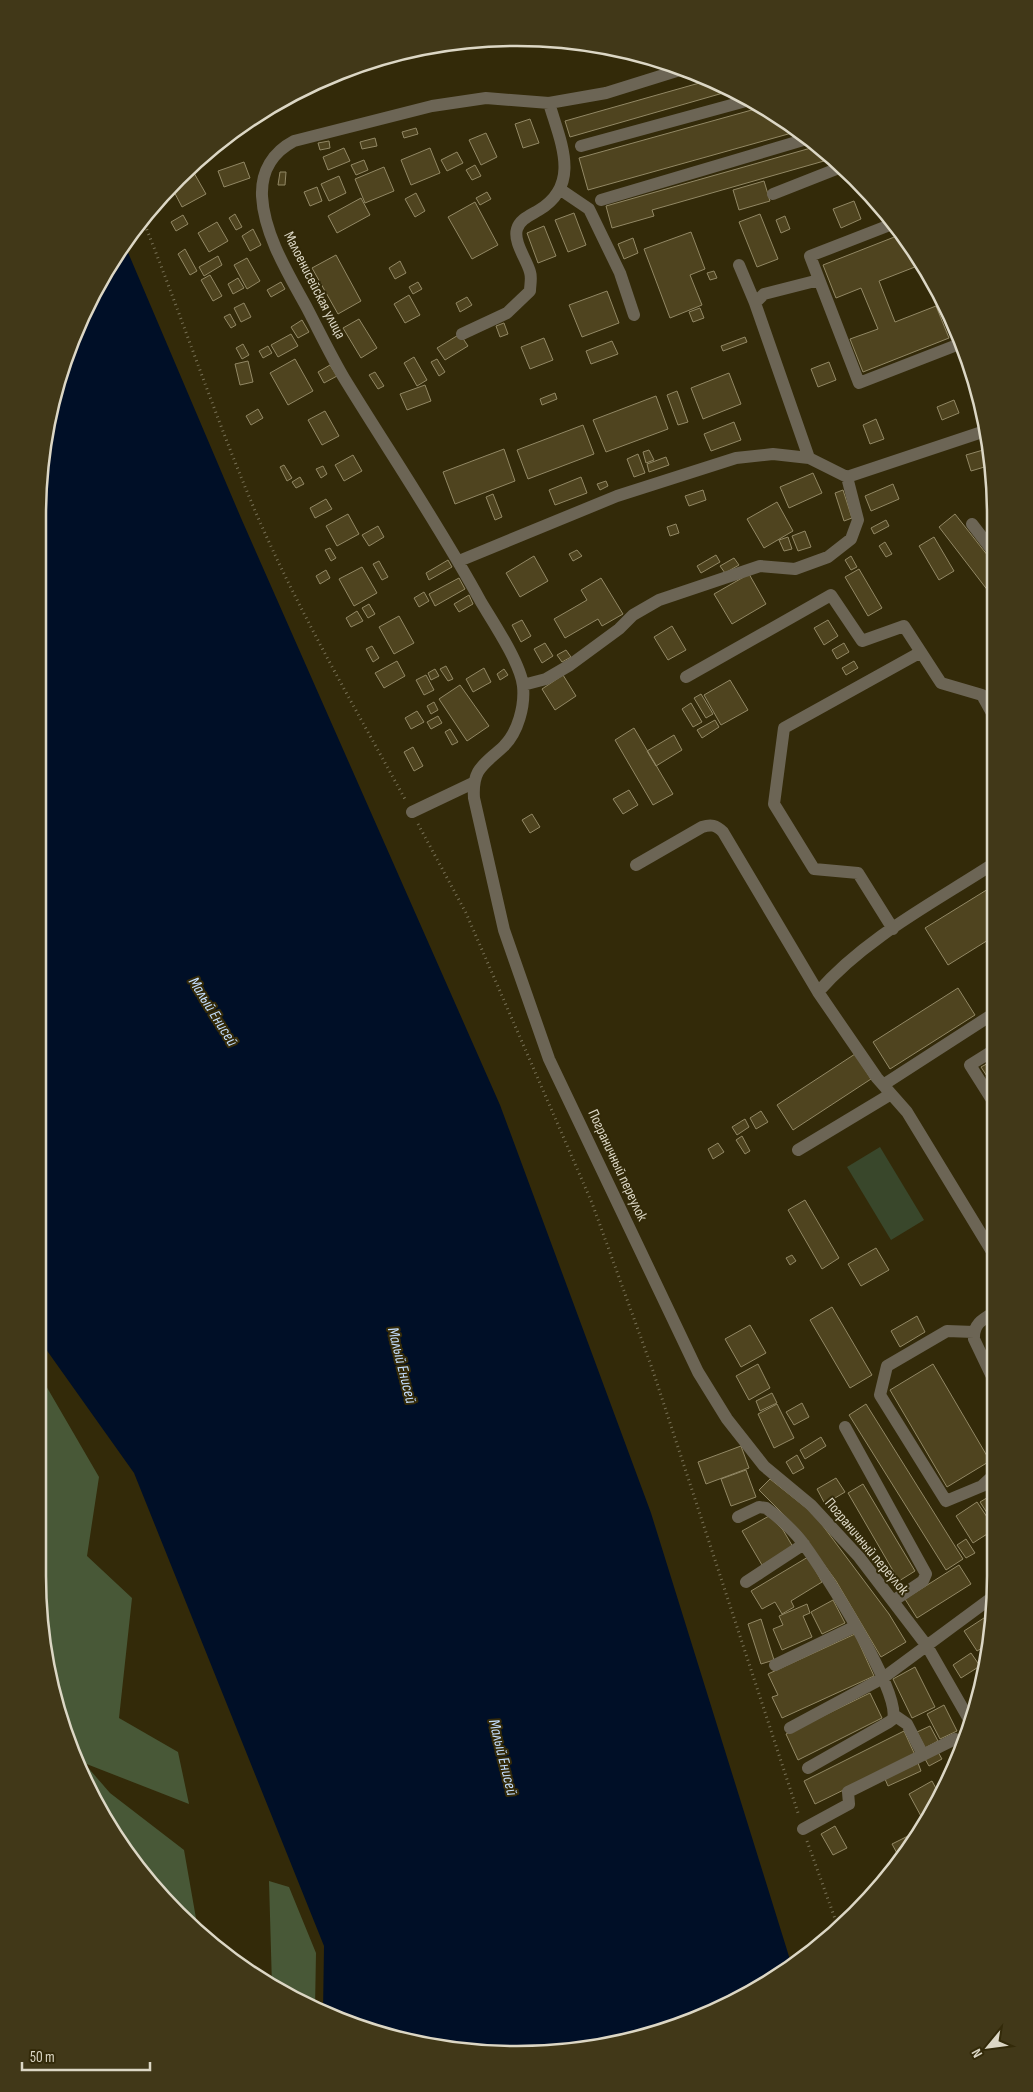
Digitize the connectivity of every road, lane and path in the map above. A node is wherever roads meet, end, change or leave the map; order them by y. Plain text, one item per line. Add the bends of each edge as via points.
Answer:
1 (672, 72) edge
2 (738, 102) edge
3 (549, 104) junction
4 (800, 141) edge
5 (581, 146) dead end
6 (835, 170) edge
7 (561, 190) junction
8 (774, 194) dead end
9 (600, 200) dead end
10 (887, 226) edge
11 (146, 227) edge
12 (739, 265) dead end
13 (819, 280) junction
14 (755, 303) junction
15 (634, 315) dead end
16 (462, 334) dead end
17 (955, 346) edge
18 (979, 433) edge
19 (809, 458) junction
20 (847, 477) junction
21 (972, 524) dead end
22 (987, 544) edge
23 (459, 561) junction
24 (921, 652) junction
25 (686, 677) dead end
26 (523, 685) junction
27 (987, 704) edge
28 (473, 783) junction
29 (412, 812) junction
30 (636, 865) dead end
31 (987, 868) edge
32 (893, 929) junction
33 (818, 992) junction
34 (987, 1018) edge
35 (987, 1054) edge
36 (887, 1089) junction
37 (987, 1092) edge
38 (798, 1150) dead end
39 (987, 1243) edge
40 (987, 1317) edge
41 (974, 1332) junction
42 (987, 1366) edge
43 (845, 1427) dead end
44 (987, 1481) edge
45 (738, 1517) dead end
46 (804, 1544) junction
47 (746, 1582) dead end
48 (893, 1601) junction
49 (986, 1602) edge
50 (856, 1626) junction
51 (928, 1646) junction
52 (775, 1665) dead end
53 (884, 1678) junction
54 (966, 1714) edge
55 (894, 1715) junction
56 (790, 1728) dead end
57 (955, 1739) dead end
58 (923, 1755) junction
59 (808, 1768) dead end
60 (803, 1829) junction
61 (836, 1921) edge

1 - 3 street, Малоенисейская улица via 606,93
2 - 5 street
3 - 7 street via 566,168
3 - 23 street, Малоенисейская улица via 486,98 432,106 294,141 280,148 264,174 262,196 269,229 290,276 343,376
4 - 9 street
6 - 8 street
7 - 15 street via 589,209 620,273
7 - 16 street via 550,203 524,219 518,227 516,236 531,274 530,291 507,313
10 - 13 street via 810,256
11 - 29 path via 260,522 319,642
12 - 14 street
13 - 14 street via 764,294
13 - 17 street via 859,383
14 - 19 street
18 - 20 street
19 - 20 street
19 - 23 street via 773,454 736,458 617,496
20 - 26 street via 858,520 851,539 828,558 795,569 760,566 659,600 633,615 570,665 546,679
21 - 22 street
23 - 26 street via 513,658
24 - 25 street via 904,626 862,641 831,595
24 - 27 street via 941,683 982,695
24 - 32 street via 784,728 777,772 774,804 814,869 858,873
26 - 28 street via 523,700 514,733 478,770
28 - 29 street
28 - 48 street, Пограничный переулок via 504,930 549,1059 698,1372 727,1419 764,1466 811,1505 859,1557
29 - 60 path via 466,913 592,1203 653,1371
30 - 33 street via 702,827 717,827 723,832
31 - 32 street
32 - 33 street via 839,968
33 - 36 street
34 - 36 street
35 - 37 street via 970,1065
36 - 38 street
36 - 39 street via 907,1112
40 - 41 street via 979,1322
41 - 42 street
41 - 44 street via 947,1331 887,1366 880,1394 946,1501
43 - 48 street via 926,1574 923,1581
45 - 46 street via 759,1507 766,1508
46 - 47 street
46 - 50 street
48 - 51 street, Пограничный переулок
49 - 51 street
50 - 52 street
50 - 53 street
51 - 53 street
51 - 54 street, Пограничный переулок
53 - 55 street
53 - 56 street
55 - 58 street via 907,1724
55 - 59 street via 889,1722
57 - 58 street
58 - 60 street via 848,1792 849,1804
60 - 61 path

